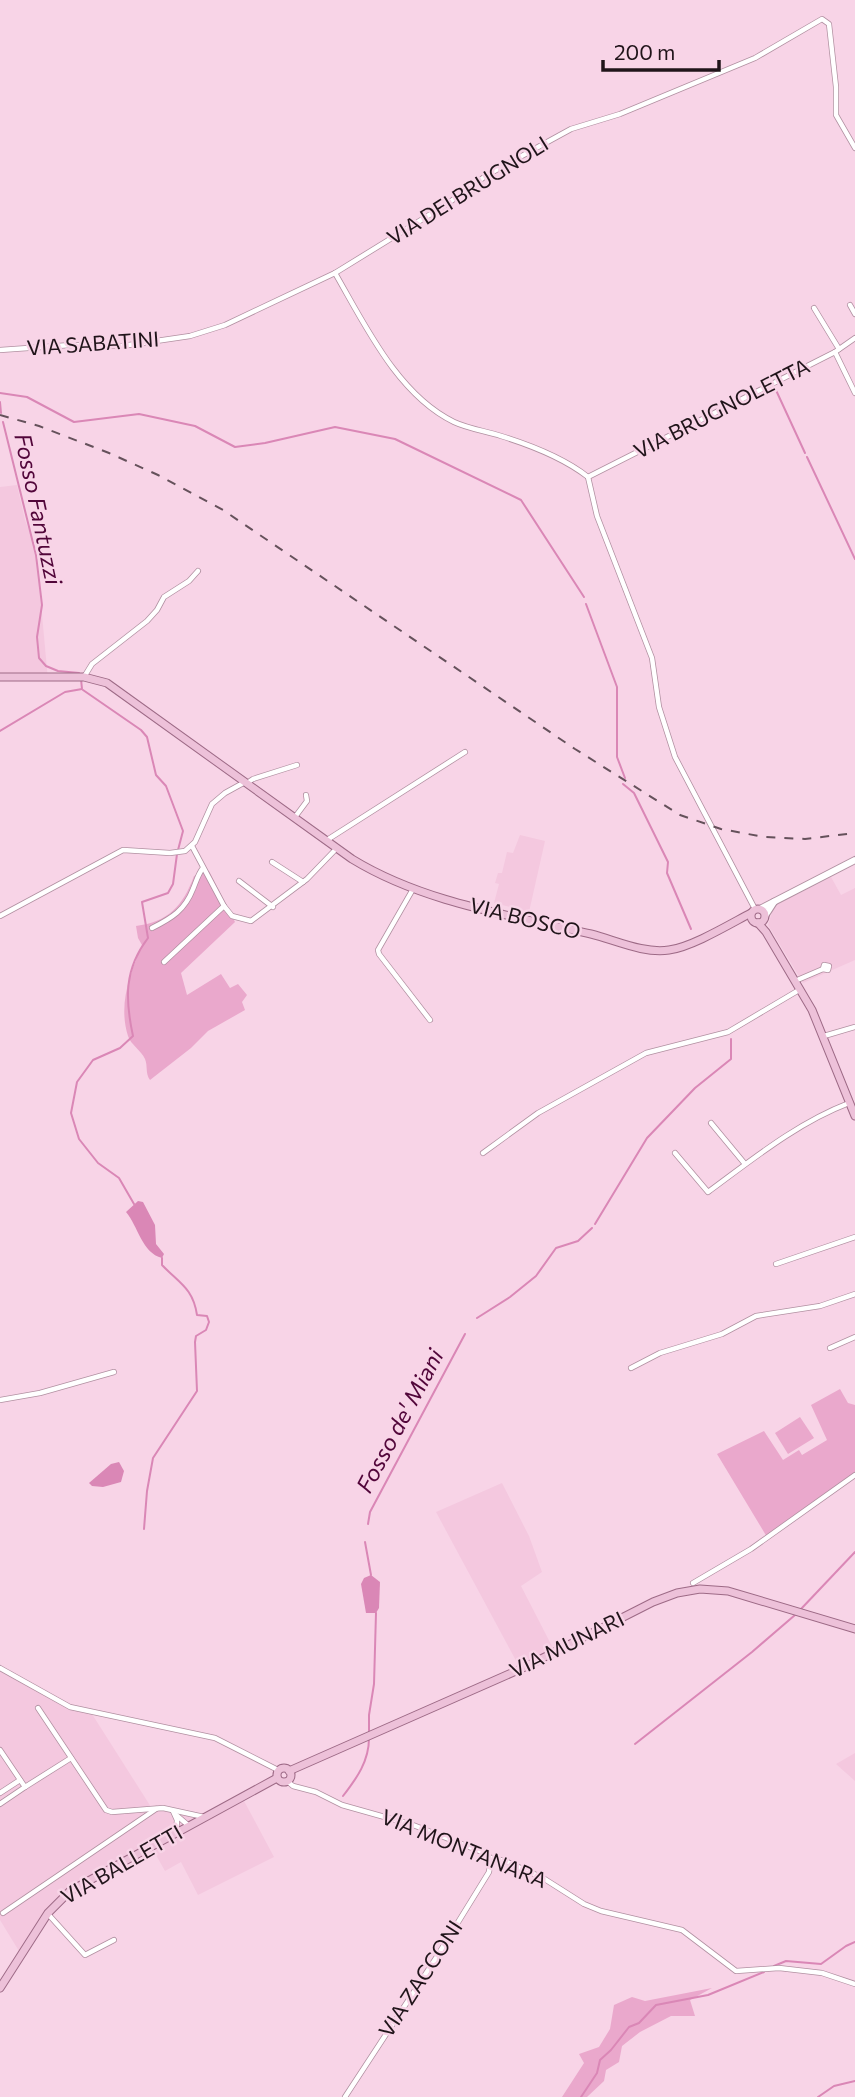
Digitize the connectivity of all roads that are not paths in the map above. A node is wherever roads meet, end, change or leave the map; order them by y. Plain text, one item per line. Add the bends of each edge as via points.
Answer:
1 (855, 148) edge
2 (335, 273) junction
3 (850, 305) dead end
4 (814, 308) dead end
5 (855, 314) edge
6 (855, 338) edge
7 (0, 350) edge
8 (837, 350) junction
9 (855, 393) edge
10 (589, 477) junction
11 (198, 571) dead end
12 (0, 677) edge
13 (80, 677) junction
14 (465, 752) dead end
15 (297, 765) dead end
16 (246, 783) junction
17 (306, 795) dead end
18 (295, 818) junction
19 (326, 841) junction
20 (192, 846) junction
21 (336, 848) junction
22 (855, 860) edge
23 (272, 862) dead end
24 (203, 868) junction
25 (239, 881) dead end
26 (303, 882) junction
27 (413, 889) junction
28 (776, 900) junction
29 (224, 906) junction
30 (273, 907) junction
31 (755, 910) junction
32 (0, 916) edge
33 (761, 920) junction
34 (732, 923) junction
35 (152, 928) dead end
36 (164, 962) dead end
37 (823, 969) dead end
38 (795, 981) junction
39 (800, 989) junction
40 (430, 1020) dead end
41 (855, 1027) edge
42 (824, 1036) junction
43 (850, 1103) junction
44 (855, 1116) edge
45 (711, 1123) dead end
46 (484, 1153) dead end
47 (675, 1153) dead end
48 (745, 1164) junction
49 (855, 1237) edge
50 (776, 1264) dead end
51 (855, 1294) edge
52 (855, 1337) edge
53 (830, 1348) dead end
54 (631, 1367) dead end
55 (114, 1372) dead end
56 (0, 1400) edge
57 (855, 1475) edge
58 (693, 1583) dead end
59 (855, 1629) edge
60 (0, 1668) edge
61 (38, 1707) dead end
62 (0, 1750) edge
63 (71, 1758) junction
64 (289, 1771) junction
65 (278, 1774) junction
66 (20, 1780) junction
67 (287, 1781) junction
68 (25, 1787) junction
69 (0, 1793) edge
70 (0, 1804) edge
71 (157, 1808) junction
72 (175, 1811) junction
73 (205, 1817) junction
74 (190, 1825) junction
75 (176, 1833) junction
76 (491, 1858) junction
77 (3, 1913) dead end
78 (48, 1913) junction
79 (114, 1940) dead end
80 (855, 1984) edge
81 (0, 1988) edge
82 (345, 2097) edge

1 - 2 street, VIA DEI BRUGNOLI via 836,115 829,24 822,19 755,58 620,114 571,129 487,175
2 - 7 street, VIA SABATINI via 225,326 190,336 116,346
2 - 10 street via 374,340 408,387 431,409 456,423 543,453
3 - 5 street
4 - 8 street
6 - 8 street, VIA BRUGNOLETTA
8 - 9 street
8 - 10 street, VIA BRUGNOLETTA
10 - 31 street via 597,516 652,658 659,706 675,757
11 - 13 street
12 - 13 main road, VIA BOSCO
13 - 16 main road, VIA BOSCO via 115,688
14 - 19 street
15 - 16 street
16 - 18 main road, VIA BOSCO
16 - 20 street via 212,804
17 - 18 street
18 - 19 main road, VIA BOSCO
19 - 21 main road, VIA BOSCO
20 - 24 street
20 - 32 street via 170,853 123,850
21 - 26 street
21 - 27 main road, VIA BOSCO via 375,873
22 - 28 main road, VIA BOSCO
23 - 26 street
24 - 29 street
24 - 35 street via 182,909
25 - 30 street
26 - 30 street
27 - 34 main road, VIA BOSCO via 653,950 681,947
27 - 40 street via 378,950
28 - 31 main road, VIA BOSCO
28 - 33 main road, VIA BOSCO
29 - 30 street via 232,916 251,921
29 - 36 street
31 - 33 main road
31 - 33 main road via 751,918
31 - 34 main road, VIA BOSCO
33 - 34 main road, VIA BOSCO
33 - 38 main road
37 - 38 street
38 - 39 main road
39 - 42 main road
39 - 46 street via 729,1032 636,1058 538,1113
41 - 42 street
42 - 43 main road
43 - 44 main road
43 - 48 street via 823,1113
45 - 48 street
47 - 48 street via 708,1192
49 - 50 street
51 - 54 street via 820,1306 756,1316 722,1334
52 - 53 street
55 - 56 street
57 - 58 street via 751,1549
59 - 64 main road, VIA MUNARI via 724,1591 677,1593 525,1667
60 - 65 street via 70,1707 215,1738
61 - 63 street
62 - 66 street
63 - 68 street
63 - 71 street via 106,1810
64 - 65 main road, VIA MUNARI via 284,1768
64 - 67 main road
65 - 67 main road
65 - 73 main road, VIA BALLETTI
66 - 68 street
66 - 69 street
67 - 76 street, VIA MONTANARA
68 - 70 street
71 - 72 street
71 - 77 street
72 - 73 street
72 - 74 street via 187,1816
72 - 75 street
73 - 74 main road, VIA BALLETTI
74 - 75 main road, VIA BALLETTI
75 - 78 main road, VIA BALLETTI via 74,1888
76 - 80 street, VIA MONTANARA via 543,1878 601,1911 681,1930 736,1971 779,1968 822,1973
76 - 82 street, VIA ZACCONI via 489,1872
78 - 79 street via 85,1955
78 - 81 main road, VIA BALLETTI

